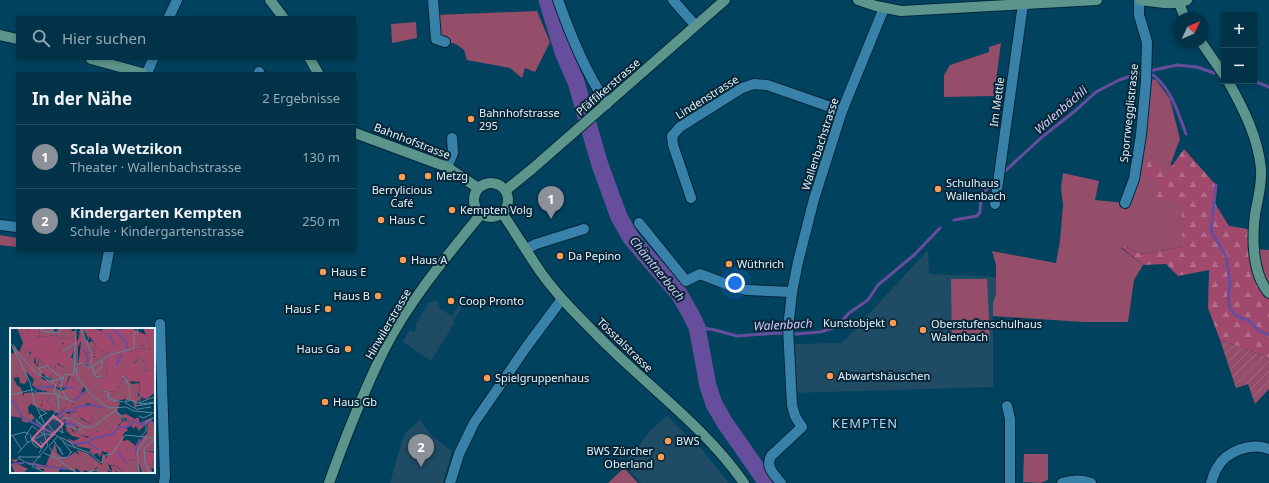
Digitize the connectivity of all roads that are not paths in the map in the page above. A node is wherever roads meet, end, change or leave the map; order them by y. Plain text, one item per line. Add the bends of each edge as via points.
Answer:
1 (177, 0) edge
2 (270, 0) edge
3 (433, 0) edge
4 (558, 0) edge
5 (672, 0) edge
6 (725, 0) edge
7 (858, 0) edge
8 (1098, 0) edge
9 (1140, 0) edge
10 (1183, 2) edge
11 (1023, 4) junction
12 (879, 5) edge
13 (1184, 12) edge
14 (281, 15) edge
15 (169, 16) edge
16 (695, 25) junction
17 (0, 36) edge
18 (16, 40) edge
19 (445, 42) dead end
20 (1205, 48) edge
21 (95, 60) edge
22 (153, 60) edge
23 (311, 60) edge
24 (1221, 71) edge
25 (138, 72) edge
26 (147, 72) edge
27 (317, 72) edge
28 (1230, 84) edge
29 (607, 104) junction
30 (842, 111) junction
31 (356, 133) edge
32 (452, 138) dead end
33 (447, 167) junction
34 (478, 188) junction
35 (506, 190) junction
36 (691, 198) dead end
37 (1125, 203) dead end
38 (995, 204) dead end
39 (502, 213) junction
40 (481, 214) junction
41 (639, 223) dead end
42 (0, 225) edge
43 (16, 227) edge
44 (584, 229) dead end
45 (526, 249) junction
46 (108, 252) edge
47 (104, 277) dead end
48 (792, 292) junction
49 (1269, 293) edge
50 (562, 299) junction
51 (160, 324) dead end
52 (1007, 406) dead end
53 (1269, 449) edge
54 (164, 483) edge
55 (329, 483) edge
56 (450, 483) edge
57 (744, 483) edge
58 (781, 483) edge
59 (1010, 483) edge
60 (1062, 483) edge
61 (1091, 483) edge
62 (1211, 483) edge

1 - 15 street
2 - 14 main road
3 - 19 street via 436,39
4 - 29 street via 577,51
5 - 16 street
6 - 16 main road, Pfäffikerstrasse
7 - 12 main road
8 - 11 main road
9 - 10 main road
9 - 37 street, Sporrwegglistrasse via 1140,15 1147,42 1147,72 1139,150 1134,179
10 - 13 main road
11 - 12 main road via 908,10
11 - 38 street, Im Mettle
12 - 30 street, Wallenbachstrasse
16 - 29 main road, Pfäffikerstrasse
17 - 18 main road
20 - 24 main road
21 - 25 main road
22 - 26 street
23 - 27 main road
28 - 49 main road via 1244,112 1260,158 1261,182 1255,214 1254,249 1260,278
29 - 35 main road, Pfäffikerstrasse
30 - 36 street, Lindenstrasse via 767,85 754,84 742,88 680,127 672,136
30 - 48 street, Wallenbachstrasse via 814,199
31 - 33 main road, Bahnhofstrasse
32 - 33 street via 453,152
33 - 34 main road, Bahnhofstrasse
34 - 35 main road via 492,182
34 - 40 main road via 474,205
35 - 39 main road via 509,200 506,210
39 - 40 main road via 492,217
39 - 45 main road, Tösstalstrasse
40 - 55 main road, Hinwilerstrasse via 421,290 385,350
41 - 48 street via 686,281 700,274 740,288
42 - 43 street
44 - 45 street
45 - 50 main road, Tösstalstrasse
46 - 47 street
48 - 58 street, Wallenbachstrasse via 788,328 792,405 802,427 769,460 770,469
50 - 56 street via 474,423 459,454
50 - 57 main road, Tösstalstrasse via 608,347 712,443
51 - 54 street
52 - 59 street via 1010,419
53 - 62 street via 1252,446 1240,448 1217,468
60 - 61 street via 1071,480

